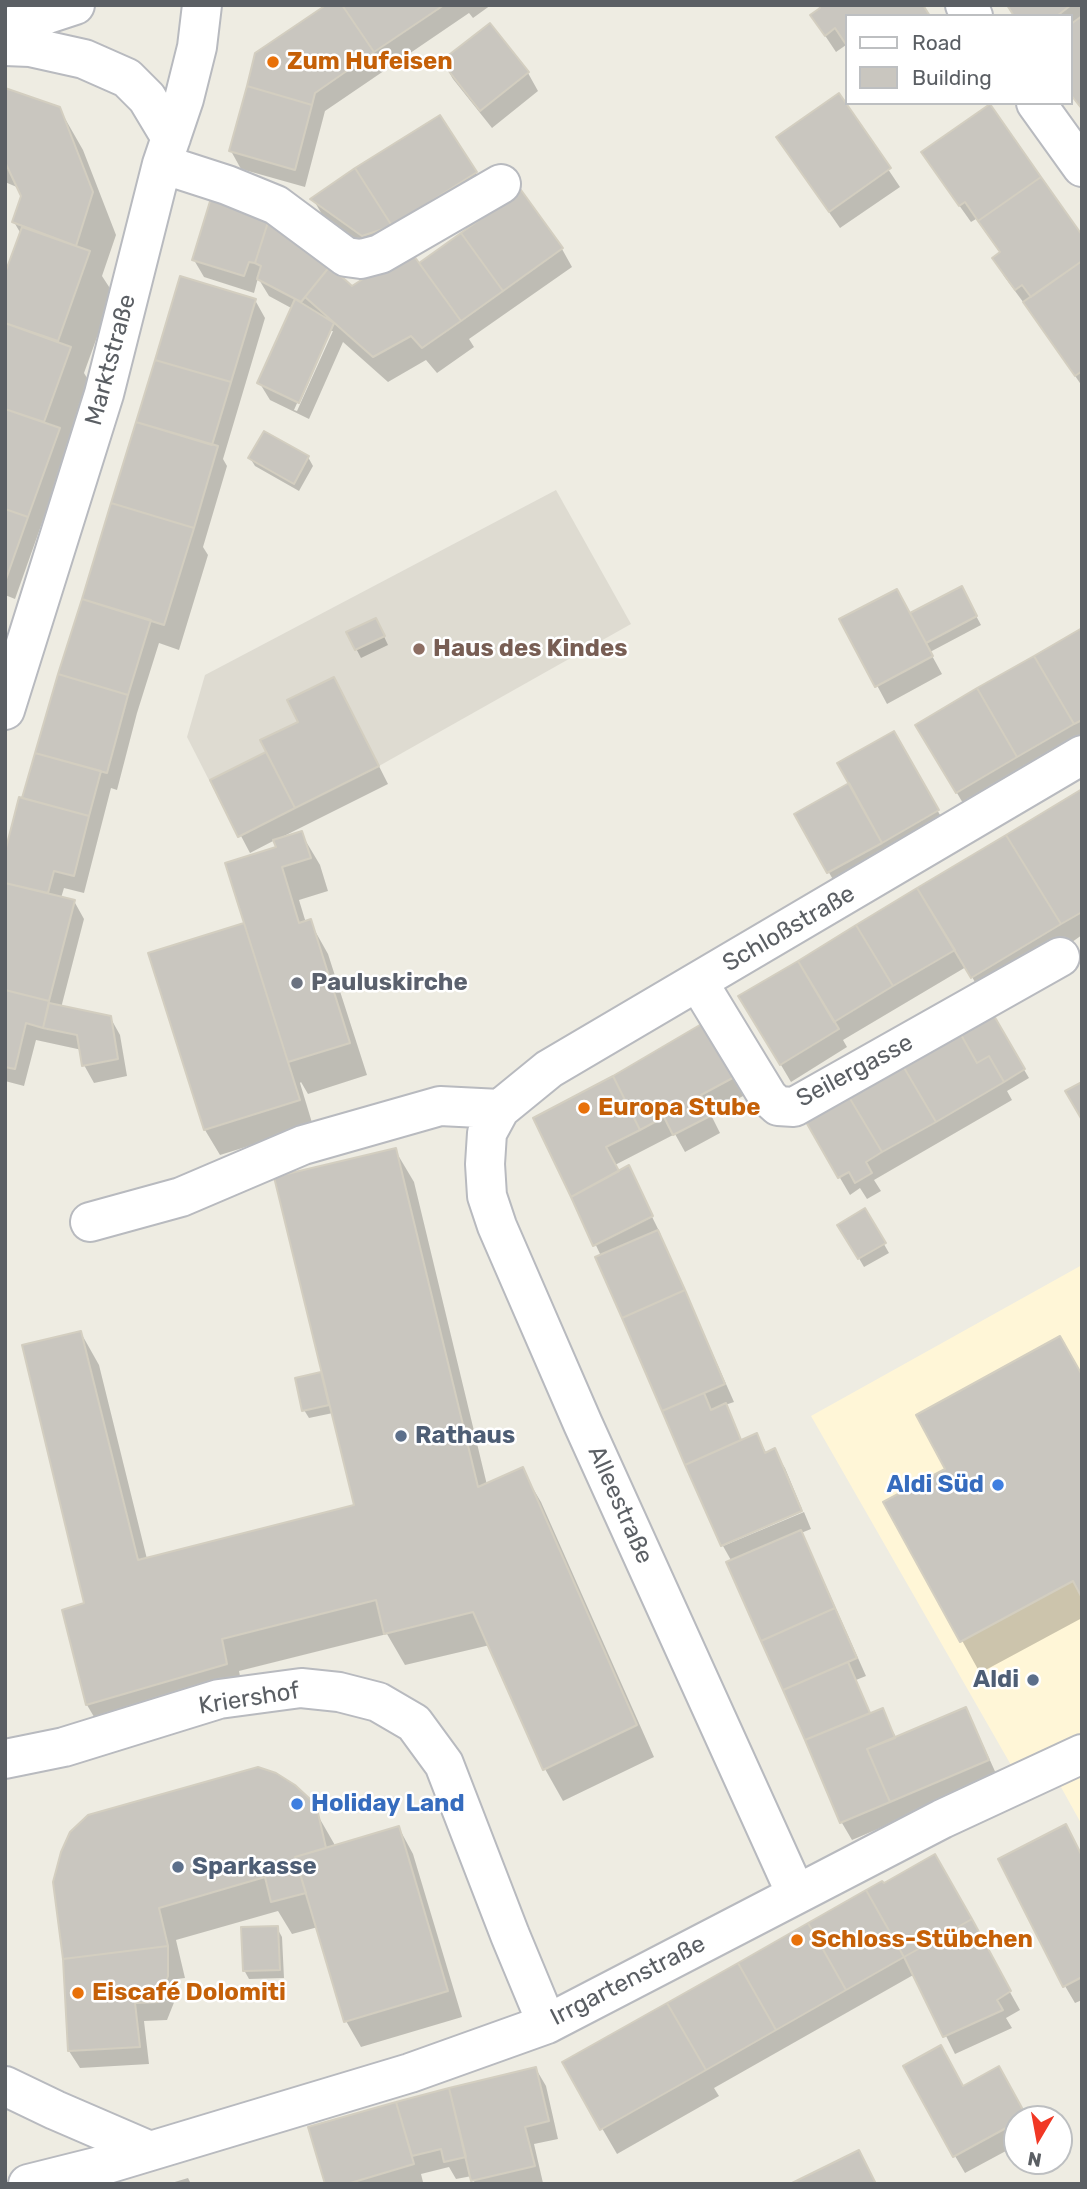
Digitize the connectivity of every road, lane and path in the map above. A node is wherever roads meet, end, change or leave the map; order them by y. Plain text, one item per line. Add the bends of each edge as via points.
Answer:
1 (75, 5) edge
2 (202, 5) edge
3 (5, 29) edge
4 (5, 46) edge
5 (1037, 105) edge
6 (167, 151) junction
7 (1082, 167) edge
8 (501, 184) dead end
9 (5, 710) edge
10 (1082, 755) edge
11 (1060, 957) dead end
12 (698, 982) junction
13 (500, 1109) junction
14 (90, 1222) dead end
15 (1082, 1754) edge
16 (5, 1759) edge
17 (796, 1894) junction
18 (547, 2024) junction
19 (5, 2086) edge
20 (150, 2151) junction
21 (28, 2184) edge

1 - 3 street
2 - 6 street, Marktstraße via 197,47
4 - 6 street via 84,60 127,78 147,98
5 - 7 street
6 - 8 street via 227,185 276,205 346,257 361,259 380,254
6 - 9 street, Marktstraße via 104,394
10 - 12 street, Schloßstraße
11 - 12 street, Seilergasse via 794,1107 778,1106 768,1097
12 - 13 street, Schloßstraße via 549,1069
13 - 14 street via 440,1107 303,1145 181,1197
13 - 17 street, Alleestraße via 487,1133 486,1196 589,1437
15 - 17 street, Irrgartenstraße
16 - 18 street, Kriershof via 64,1747 219,1699 301,1688 378,1702 414,1723 444,1764
17 - 18 street, Irrgartenstraße
18 - 20 street, Irrgartenstraße via 410,2073
19 - 20 street
20 - 21 street, Irrgartenstraße

